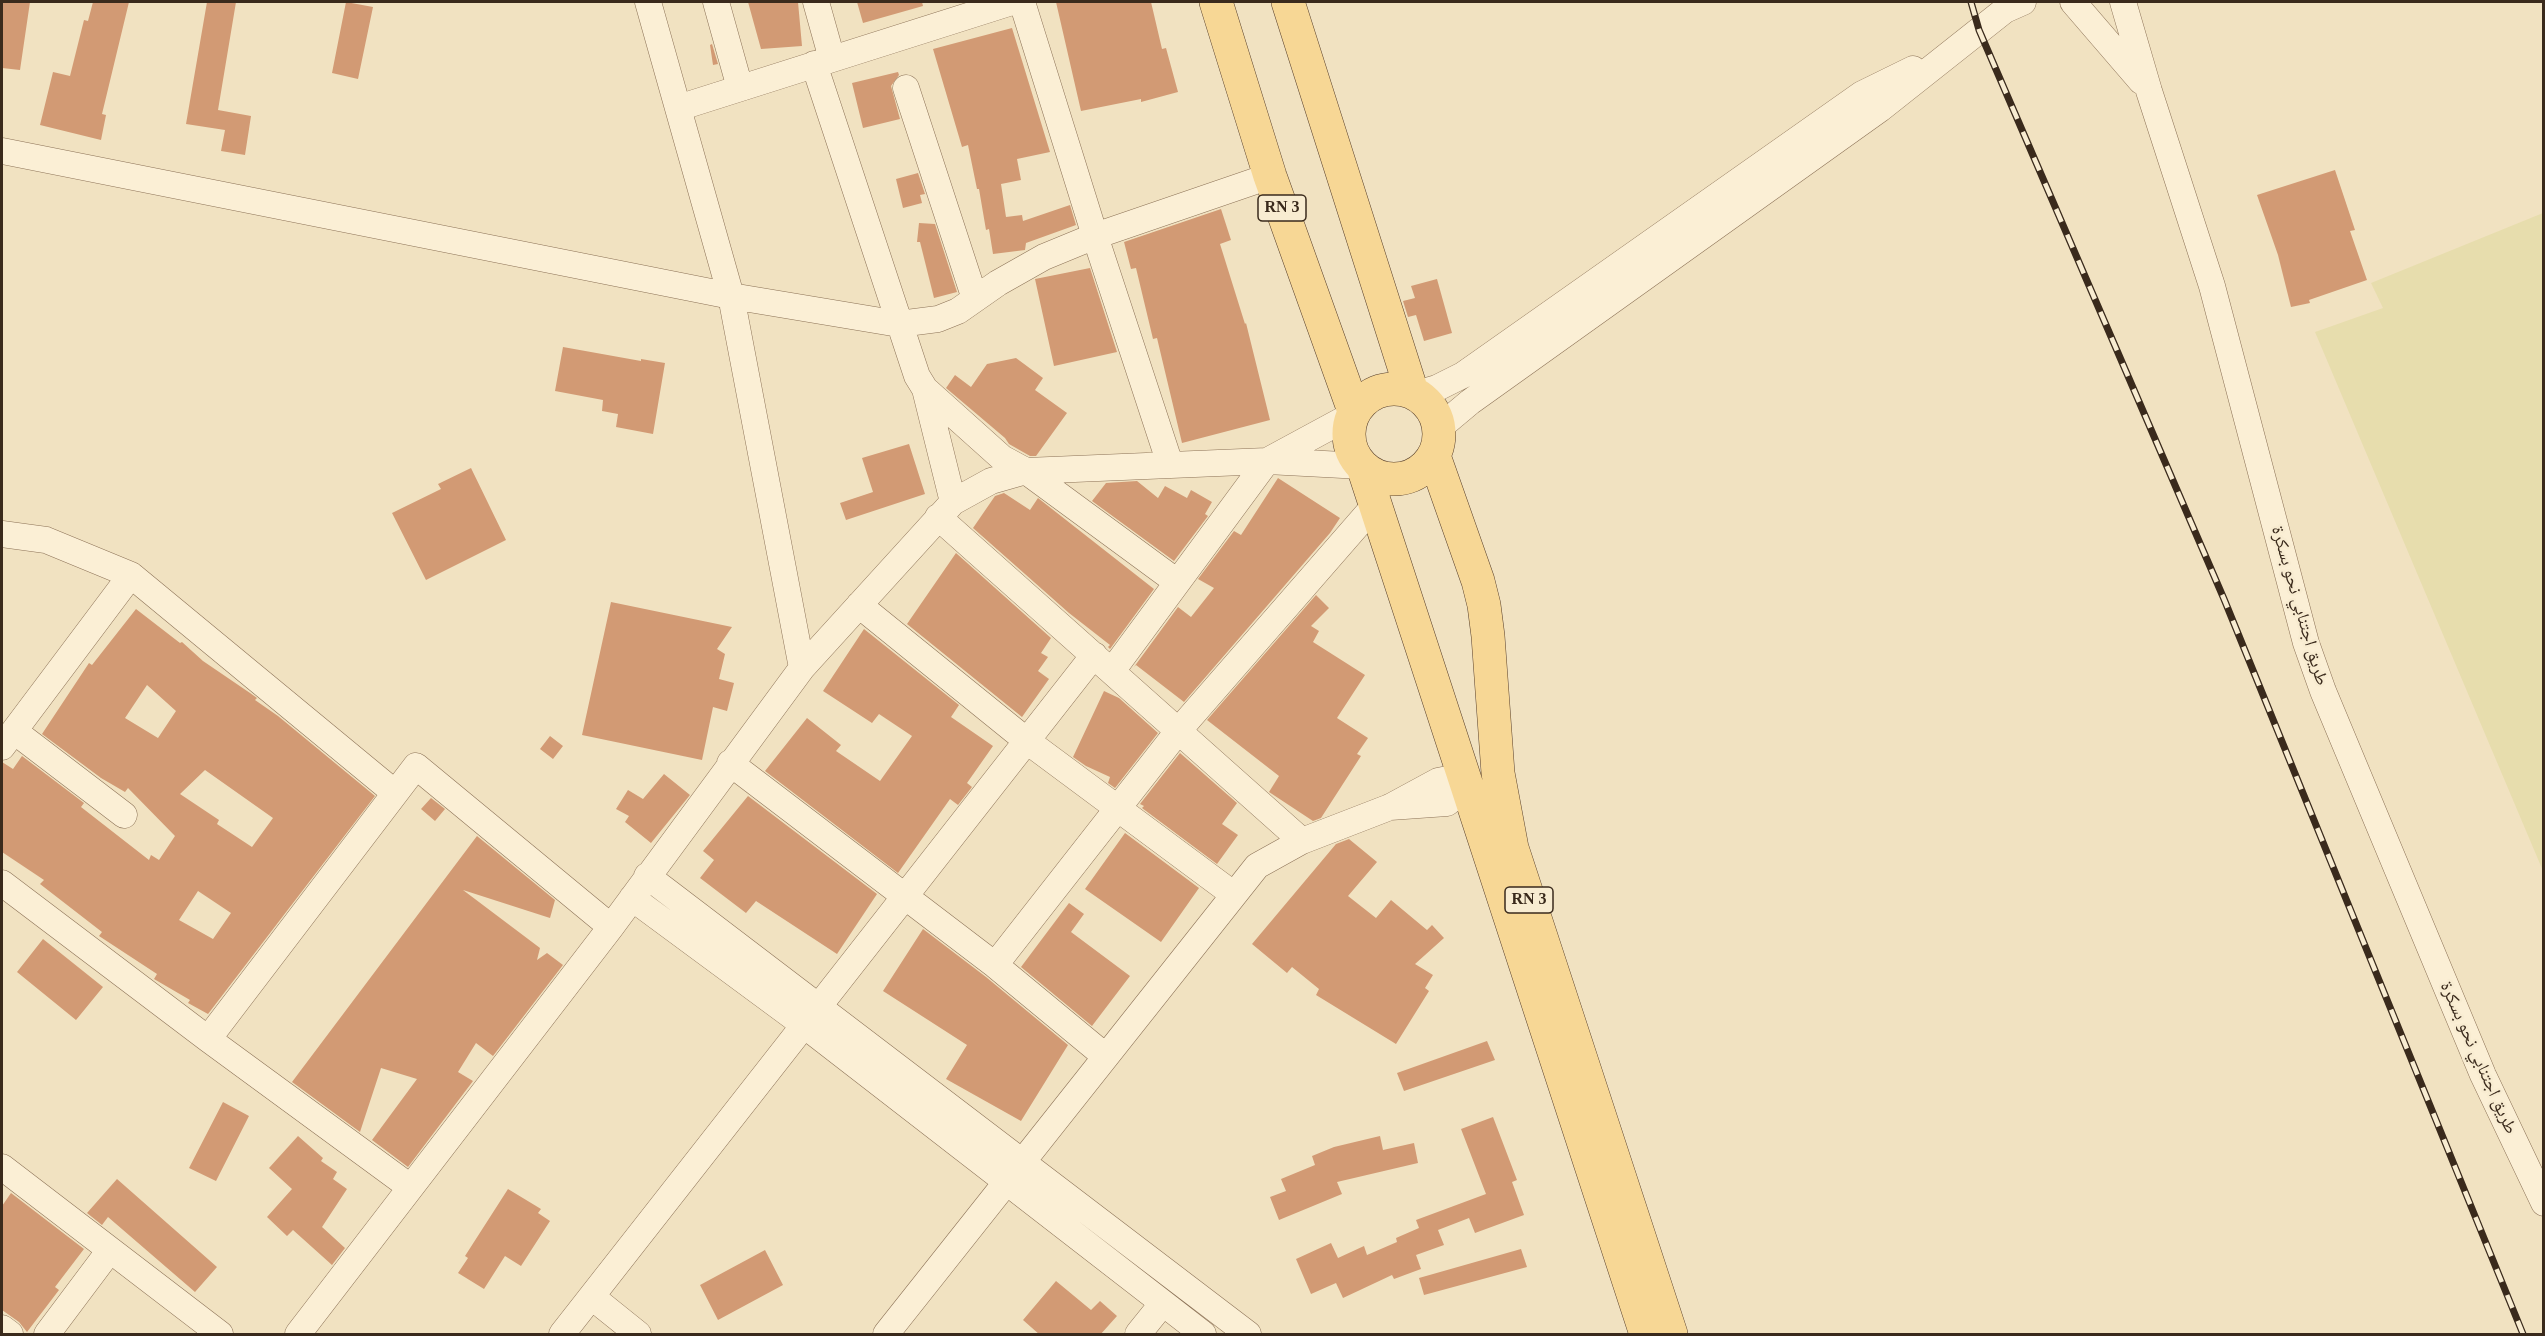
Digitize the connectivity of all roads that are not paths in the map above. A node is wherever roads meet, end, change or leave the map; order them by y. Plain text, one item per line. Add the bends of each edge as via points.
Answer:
1 (648, 2) edge
2 (716, 2) edge
3 (816, 2) edge
4 (1012, 2) edge
5 (1022, 2) edge
6 (1216, 2) edge
7 (1288, 2) edge
8 (2073, 2) edge
9 (2123, 2) edge
10 (2013, 4) edge
11 (955, 10) edge
12 (1959, 46) junction
13 (823, 62) junction
14 (740, 88) junction
15 (906, 88) dead end
16 (2149, 91) junction
17 (678, 108) junction
18 (2, 151) edge
19 (1270, 176) junction
20 (1095, 236) junction
21 (731, 296) junction
22 (975, 299) junction
23 (899, 324) junction
24 (925, 389) junction
25 (1414, 393) junction
26 (1353, 413) junction
27 (1436, 442) junction
28 (1267, 461) junction
29 (1170, 464) junction
30 (1363, 466) junction
31 (1026, 471) junction
32 (1375, 505) junction
33 (946, 510) junction
34 (2, 534) edge
35 (131, 575) junction
36 (1177, 582) junction
37 (859, 605) junction
38 (1094, 655) junction
39 (802, 668) junction
40 (1113, 671) junction
41 (1179, 730) junction
42 (8, 739) edge
43 (1027, 741) junction
44 (730, 763) junction
45 (1498, 773) junction
46 (1466, 784) junction
47 (395, 793) junction
48 (1116, 808) junction
49 (124, 815) dead end
50 (1302, 841) junction
51 (647, 876) junction
52 (2, 883) edge
53 (1233, 894) junction
54 (905, 896) junction
55 (632, 898) junction
56 (611, 927) junction
57 (994, 965) junction
58 (812, 1016) junction
59 (208, 1039) junction
60 (1105, 1056) junction
61 (2, 1167) edge
62 (1016, 1173) junction
63 (410, 1187) junction
64 (2544, 1203) edge
65 (110, 1250) junction
66 (592, 1297) junction
67 (1163, 1304) junction
68 (2, 1328) edge
69 (10, 1335) edge
70 (47, 1335) edge
71 (220, 1335) edge
72 (298, 1335) edge
73 (562, 1335) edge
74 (638, 1335) edge
75 (886, 1335) edge
76 (1138, 1335) edge
77 (1203, 1335) edge
78 (1248, 1335) edge
79 (1646, 1335) edge
80 (1671, 1335) edge

1 - 17 street
2 - 14 street
3 - 13 street
4 - 11 street
5 - 20 street
6 - 19 main road, RN 3
7 - 25 main road
8 - 16 street
9 - 16 street, طريق اجتنابي نحو بسكرة
10 - 12 street
11 - 13 street
12 - 25 street via 1862,94 1462,375 1437,388
12 - 27 street via 1880,109 1470,402
13 - 14 street
13 - 23 street
14 - 17 street
15 - 22 street
16 - 64 street, طريق اجتنابي نحو بسكرة via 2212,286 2306,643 2483,1075
17 - 21 street
18 - 21 street
19 - 20 street
19 - 26 main road, RN 3
20 - 22 street via 1044,257
20 - 29 street
21 - 23 street
21 - 39 street
22 - 23 street via 938,319
23 - 24 street
24 - 31 street via 992,450
24 - 33 street
25 - 26 main road via 1400,389 1373,393
25 - 27 main road via 1432,408
26 - 28 street
26 - 30 main road via 1349,443
27 - 30 main road via 1425,466 1414,474 1381,477
27 - 45 main road, RN 3 via 1484,605
28 - 29 street
28 - 30 street
28 - 36 street
29 - 31 street
30 - 32 main road, RN 3
31 - 33 street via 991,481
31 - 36 street
32 - 41 street
32 - 46 main road, RN 3
33 - 37 street
33 - 38 street
34 - 35 street via 46,540
35 - 42 street
35 - 47 street
36 - 40 street
37 - 39 street
37 - 43 street
38 - 40 street
38 - 43 street
39 - 44 street
40 - 41 street
41 - 48 street
41 - 50 street
42 - 49 street
43 - 48 street
43 - 54 street
44 - 51 street
44 - 54 street
45 - 46 main road
45 - 80 main road, RN 3 via 1512,848
46 - 50 street via 1447,803 1390,807
46 - 79 main road, RN 3
47 - 56 street via 416,765
47 - 59 street
48 - 53 street
48 - 57 street
50 - 53 street via 1257,866
51 - 55 street
51 - 58 street
52 - 59 street
53 - 60 street
54 - 57 street
54 - 58 street
55 - 56 street
55 - 58 street
56 - 63 street
57 - 60 street
58 - 62 street
58 - 66 street
59 - 63 street
60 - 62 street
61 - 65 street
62 - 67 street
62 - 75 street
62 - 78 street
63 - 72 street
65 - 70 street
65 - 71 street
66 - 73 street
66 - 74 street
67 - 76 street
67 - 77 street
68 - 69 street

